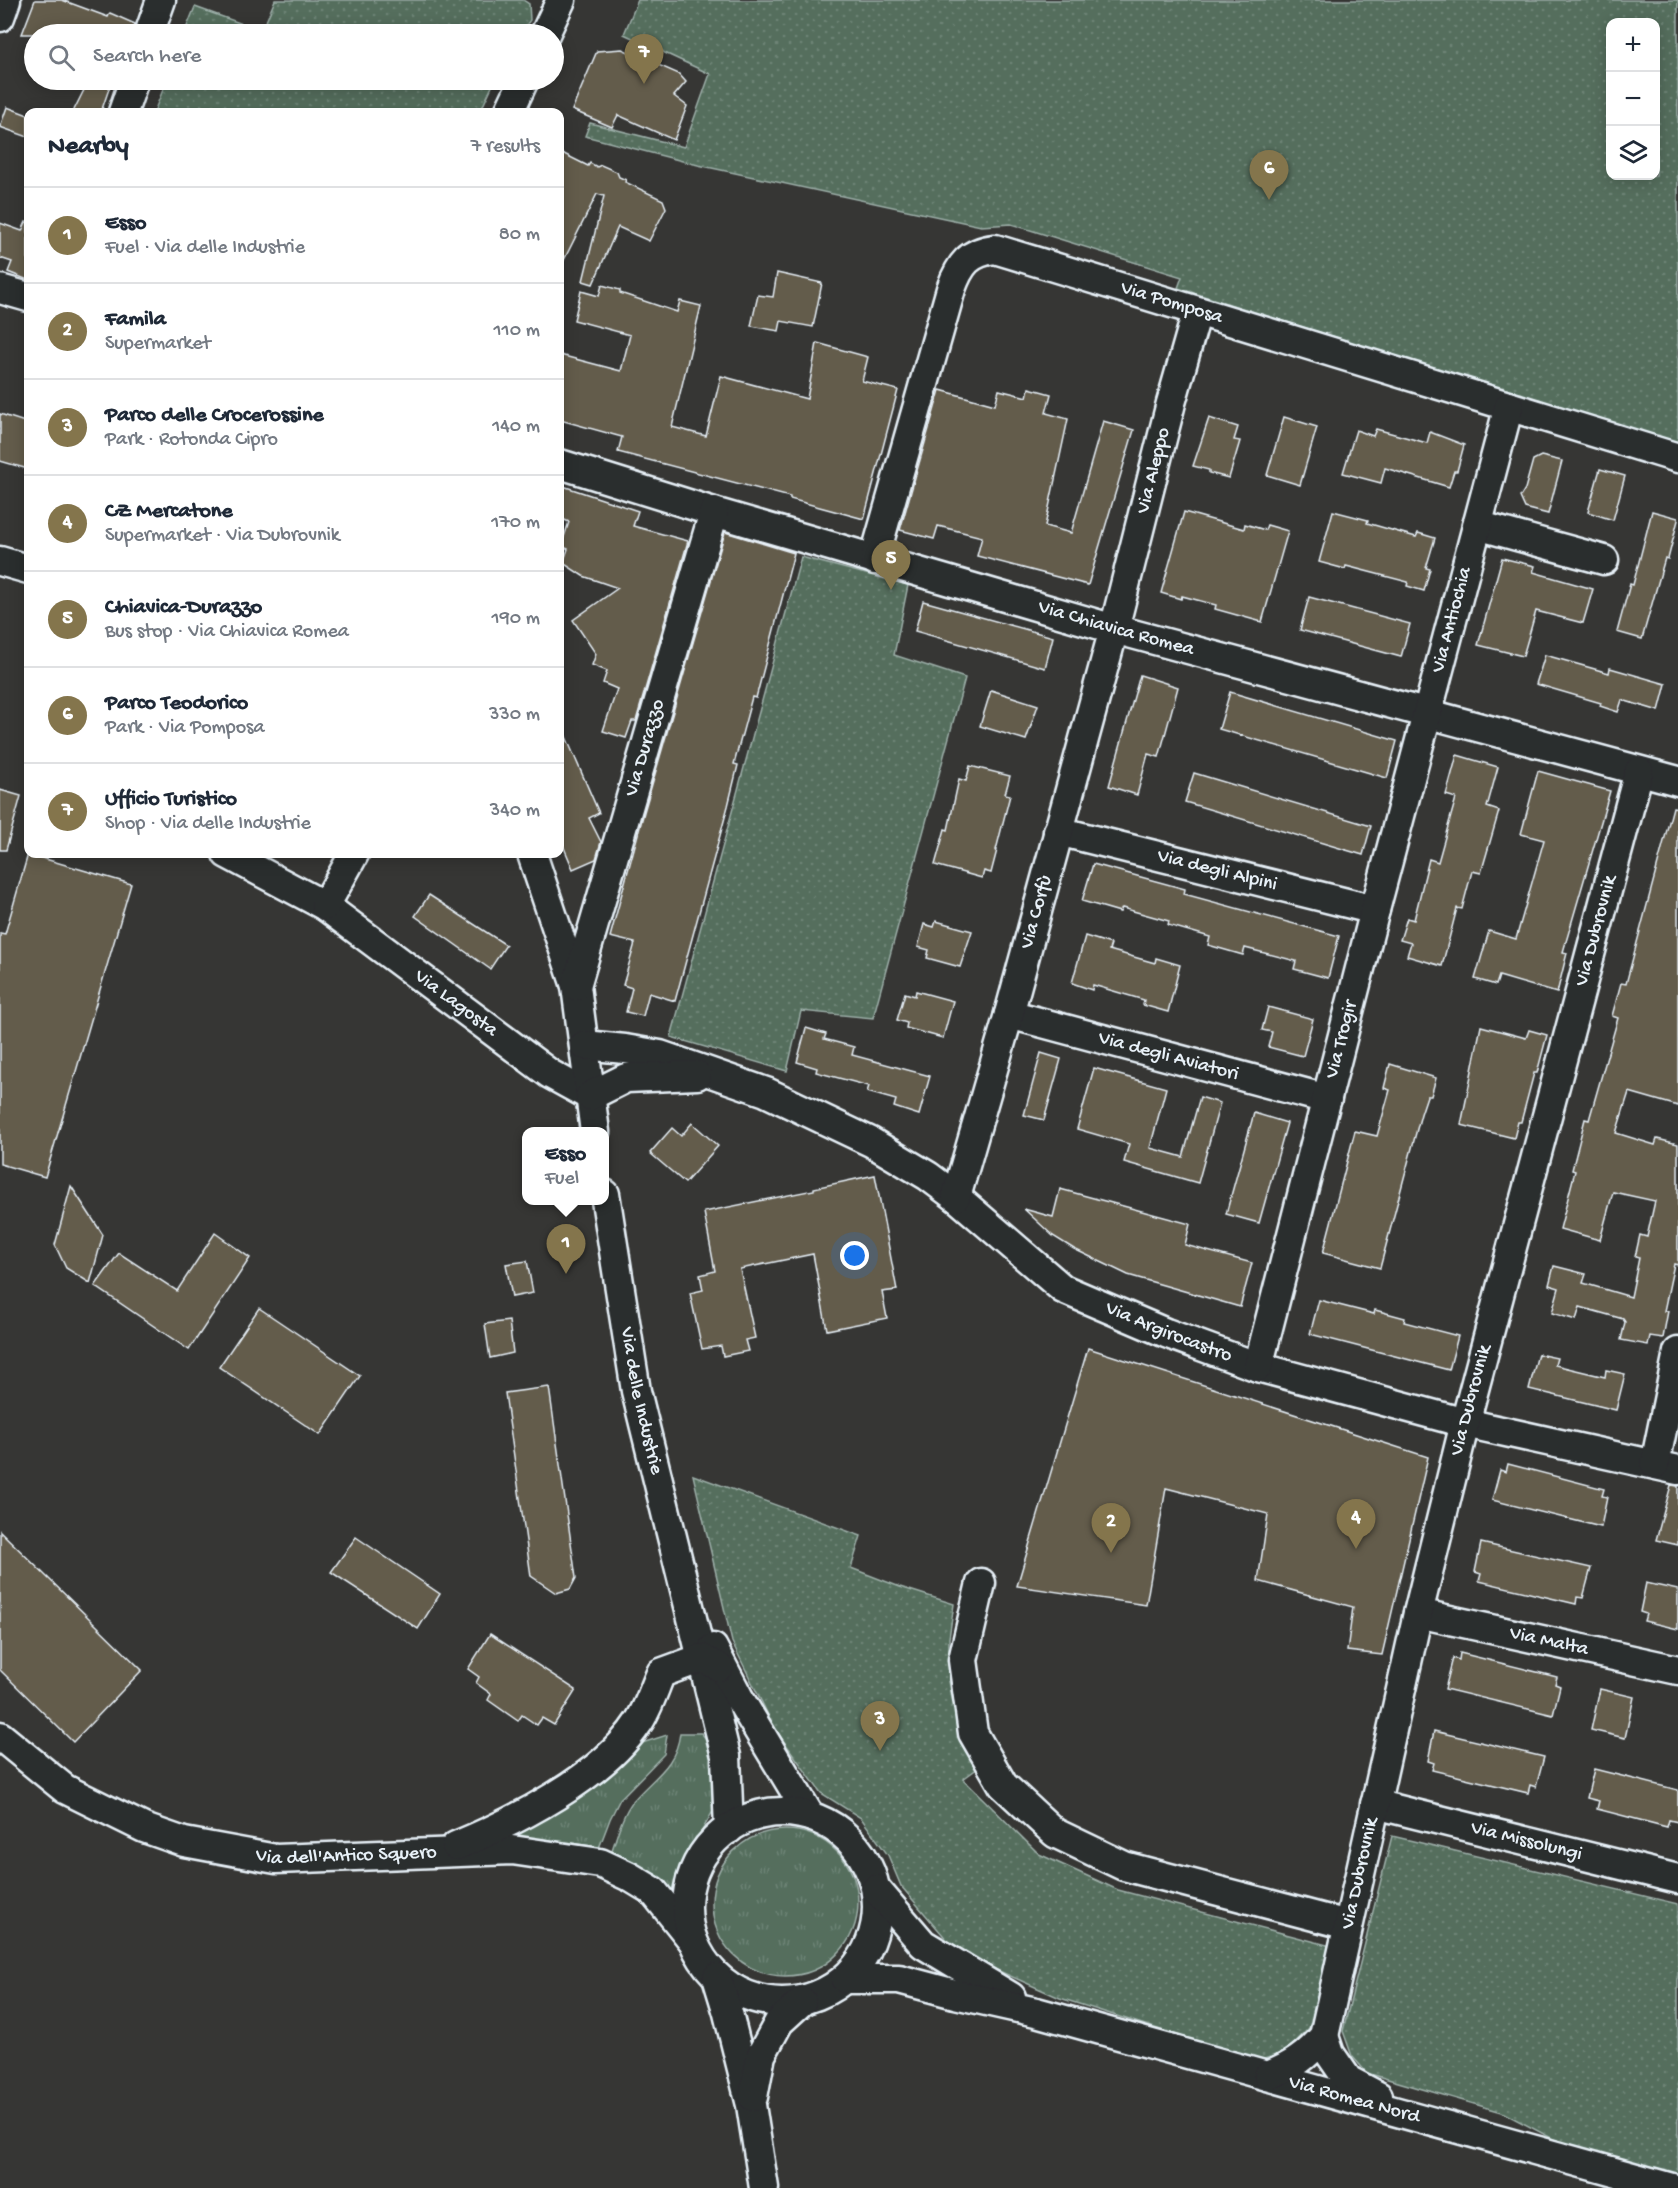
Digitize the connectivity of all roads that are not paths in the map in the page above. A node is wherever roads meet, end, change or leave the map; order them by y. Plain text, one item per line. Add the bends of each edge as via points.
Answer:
1 (6, 0) edge
2 (161, 0) edge
3 (561, 0) edge
4 (0, 17) edge
5 (153, 24) edge
6 (550, 24) edge
7 (131, 90) edge
8 (519, 90) edge
9 (124, 108) edge
10 (511, 108) edge
11 (0, 289) edge
12 (24, 296) edge
13 (1197, 312) junction
14 (1509, 406) junction
15 (1678, 458) edge
16 (564, 465) edge
17 (714, 512) junction
18 (1478, 525) junction
19 (875, 560) junction
20 (1604, 560) dead end
21 (0, 561) edge
22 (24, 568) edge
23 (1114, 629) junction
24 (1427, 713) junction
25 (1639, 771) junction
26 (1678, 781) edge
27 (1058, 831) junction
28 (235, 858) edge
29 (352, 858) edge
30 (533, 858) edge
31 (326, 906) junction
32 (1375, 909) junction
33 (576, 986) junction
34 (1009, 1014) junction
35 (584, 1045) junction
36 (712, 1074) junction
37 (590, 1096) junction
38 (1328, 1099) junction
39 (594, 1127) edge
40 (956, 1197) junction
41 (607, 1205) edge
42 (1678, 1353) edge
43 (1258, 1367) junction
44 (1465, 1423) junction
45 (1666, 1467) edge
46 (981, 1582) dead end
47 (1418, 1613) junction
48 (714, 1664) junction
49 (1678, 1670) edge
50 (0, 1736) edge
51 (1376, 1804) junction
52 (810, 1816) junction
53 (729, 1829) junction
54 (441, 1853) junction
55 (1678, 1879) edge
56 (876, 1888) junction
57 (1348, 1925) junction
58 (693, 1941) junction
59 (717, 1977) junction
60 (845, 1979) junction
61 (802, 2001) junction
62 (1036, 2012) junction
63 (1324, 2036) junction
64 (1268, 2076) junction
65 (751, 2104) junction
66 (1414, 2116) junction
67 (764, 2188) edge
68 (1672, 2188) edge

1 - 4 street
2 - 5 street
3 - 6 street
7 - 9 street
8 - 10 street
11 - 12 street
13 - 14 street, Via Pomposa
13 - 19 street, Via Pomposa via 995,249 980,251 965,261 954,279 938,330
13 - 23 street, Via Aleppo
14 - 15 street, Via Pomposa
14 - 18 street, Via Antiochia
16 - 17 street, Via Chiavica Romea
17 - 19 street, Via Chiavica Romea
17 - 33 street, Via Durazzo
18 - 20 street
18 - 24 street, Via Antiochia
19 - 23 street, Via Chiavica Romea
21 - 22 street
23 - 24 street, Via Chiavica Romea
23 - 27 street, Via Corfù
24 - 25 street, Via Chiavica Romea
24 - 32 street, Via Trogir
25 - 26 street, Via Chiavica Romea
25 - 44 street, Via Dubrovnik
27 - 32 street, Via degli Alpini
27 - 34 street, Via Corfù
28 - 31 street, Via Lagosta
29 - 31 street
30 - 33 street
31 - 37 street, Via Lagosta via 550,1074
32 - 38 street, Via Trogir
33 - 35 street
34 - 38 street, Via degli Aviatori
34 - 40 street, Via Corfù
35 - 36 street, Via Argirocastro via 660,1055
35 - 37 street
36 - 37 street, Via Argirocastro via 626,1078
36 - 40 street, Via Argirocastro via 766,1092 871,1142
37 - 39 street
38 - 43 street, Via Trogir
40 - 43 street, Via Argirocastro via 1063,1289
41 - 48 street, Via delle Industrie via 636,1390 689,1605
42 - 45 street
43 - 44 street, Via Argirocastro
44 - 45 street, Via Argirocastro
44 - 47 street, Via Dubrovnik
46 - 57 street via 963,1660 973,1733 1003,1785 1054,1833 1124,1866
47 - 49 street, Via Malta
47 - 51 street, Via Dubrovnik
48 - 52 street, Via delle Industrie
48 - 53 street, Via delle Industrie via 726,1756
48 - 54 street via 661,1672 639,1723 601,1764 548,1800
50 - 54 street, Via dell'Antico Squero via 65,1789 144,1828 184,1842 276,1859
51 - 55 street, Via Missolungi
51 - 57 street, Via Dubrovnik
52 - 53 street via 782,1812 754,1816
52 - 56 street via 853,1843
53 - 58 street via 706,1851 692,1879 687,1910
54 - 58 street, Via dell'Antico Squero via 512,1850 600,1863 653,1892
56 - 60 street via 876,1922 866,1953
56 - 62 street, Via Romea Nord via 923,1944
57 - 63 street, Via Dubrovnik
58 - 59 street
59 - 61 street via 742,1994 762,2000
59 - 65 street
60 - 61 street
60 - 62 street, Via Romea Nord via 899,1979
61 - 65 street via 779,2022 761,2055
62 - 64 street, Via Romea Nord
63 - 64 street via 1309,2054
63 - 66 street via 1330,2054 1348,2080
64 - 66 street, Via Romea Nord
65 - 67 street
66 - 68 street, Via Romea Nord

